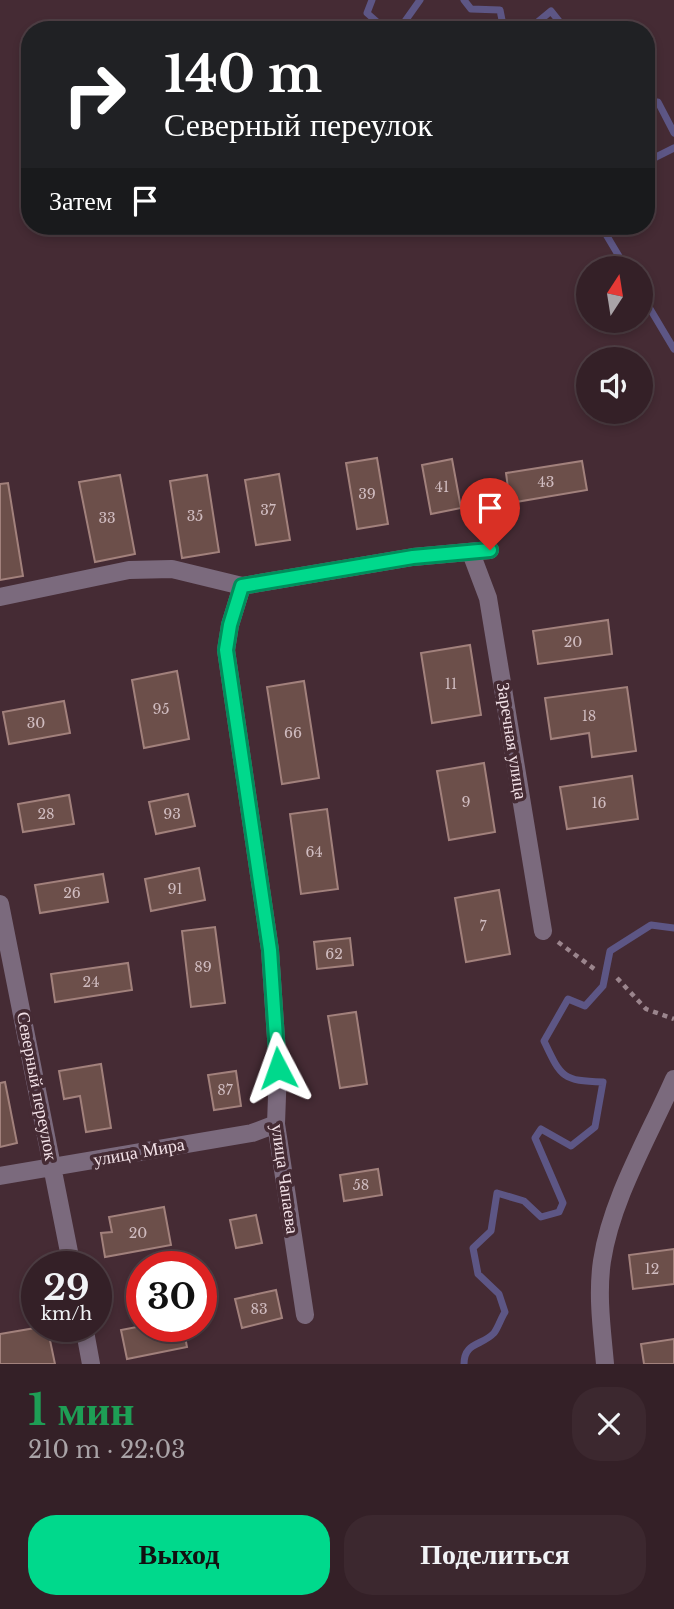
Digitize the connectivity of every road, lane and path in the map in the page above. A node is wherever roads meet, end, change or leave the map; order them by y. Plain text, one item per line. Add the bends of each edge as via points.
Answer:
1 (490, 550) dead end
2 (471, 553) junction
3 (242, 586) junction
4 (0, 597) edge
5 (0, 904) edge
6 (543, 931) joint
7 (597, 971) dead end
8 (617, 978) dead end
9 (674, 1019) edge
10 (674, 1079) edge
11 (276, 1124) junction
12 (53, 1167) junction
13 (0, 1177) edge
14 (69, 1251) edge
15 (305, 1315) dead end
16 (87, 1342) edge
17 (91, 1364) edge
18 (605, 1364) edge

1 - 2 street
2 - 3 street via 413,557
2 - 6 street, Заречная улица via 488,598
3 - 4 street via 172,569 129,570
3 - 11 street, улица Чапаева via 226,650 270,950 278,1068
5 - 12 street, Северный переулок
6 - 7 path
8 - 9 path via 646,1009
10 - 18 street via 610,1222 602,1262
11 - 12 street, улица Мира via 252,1133
11 - 15 street, улица Чапаева
12 - 13 street, улица Мира
12 - 14 street, Северный переулок
16 - 17 street

